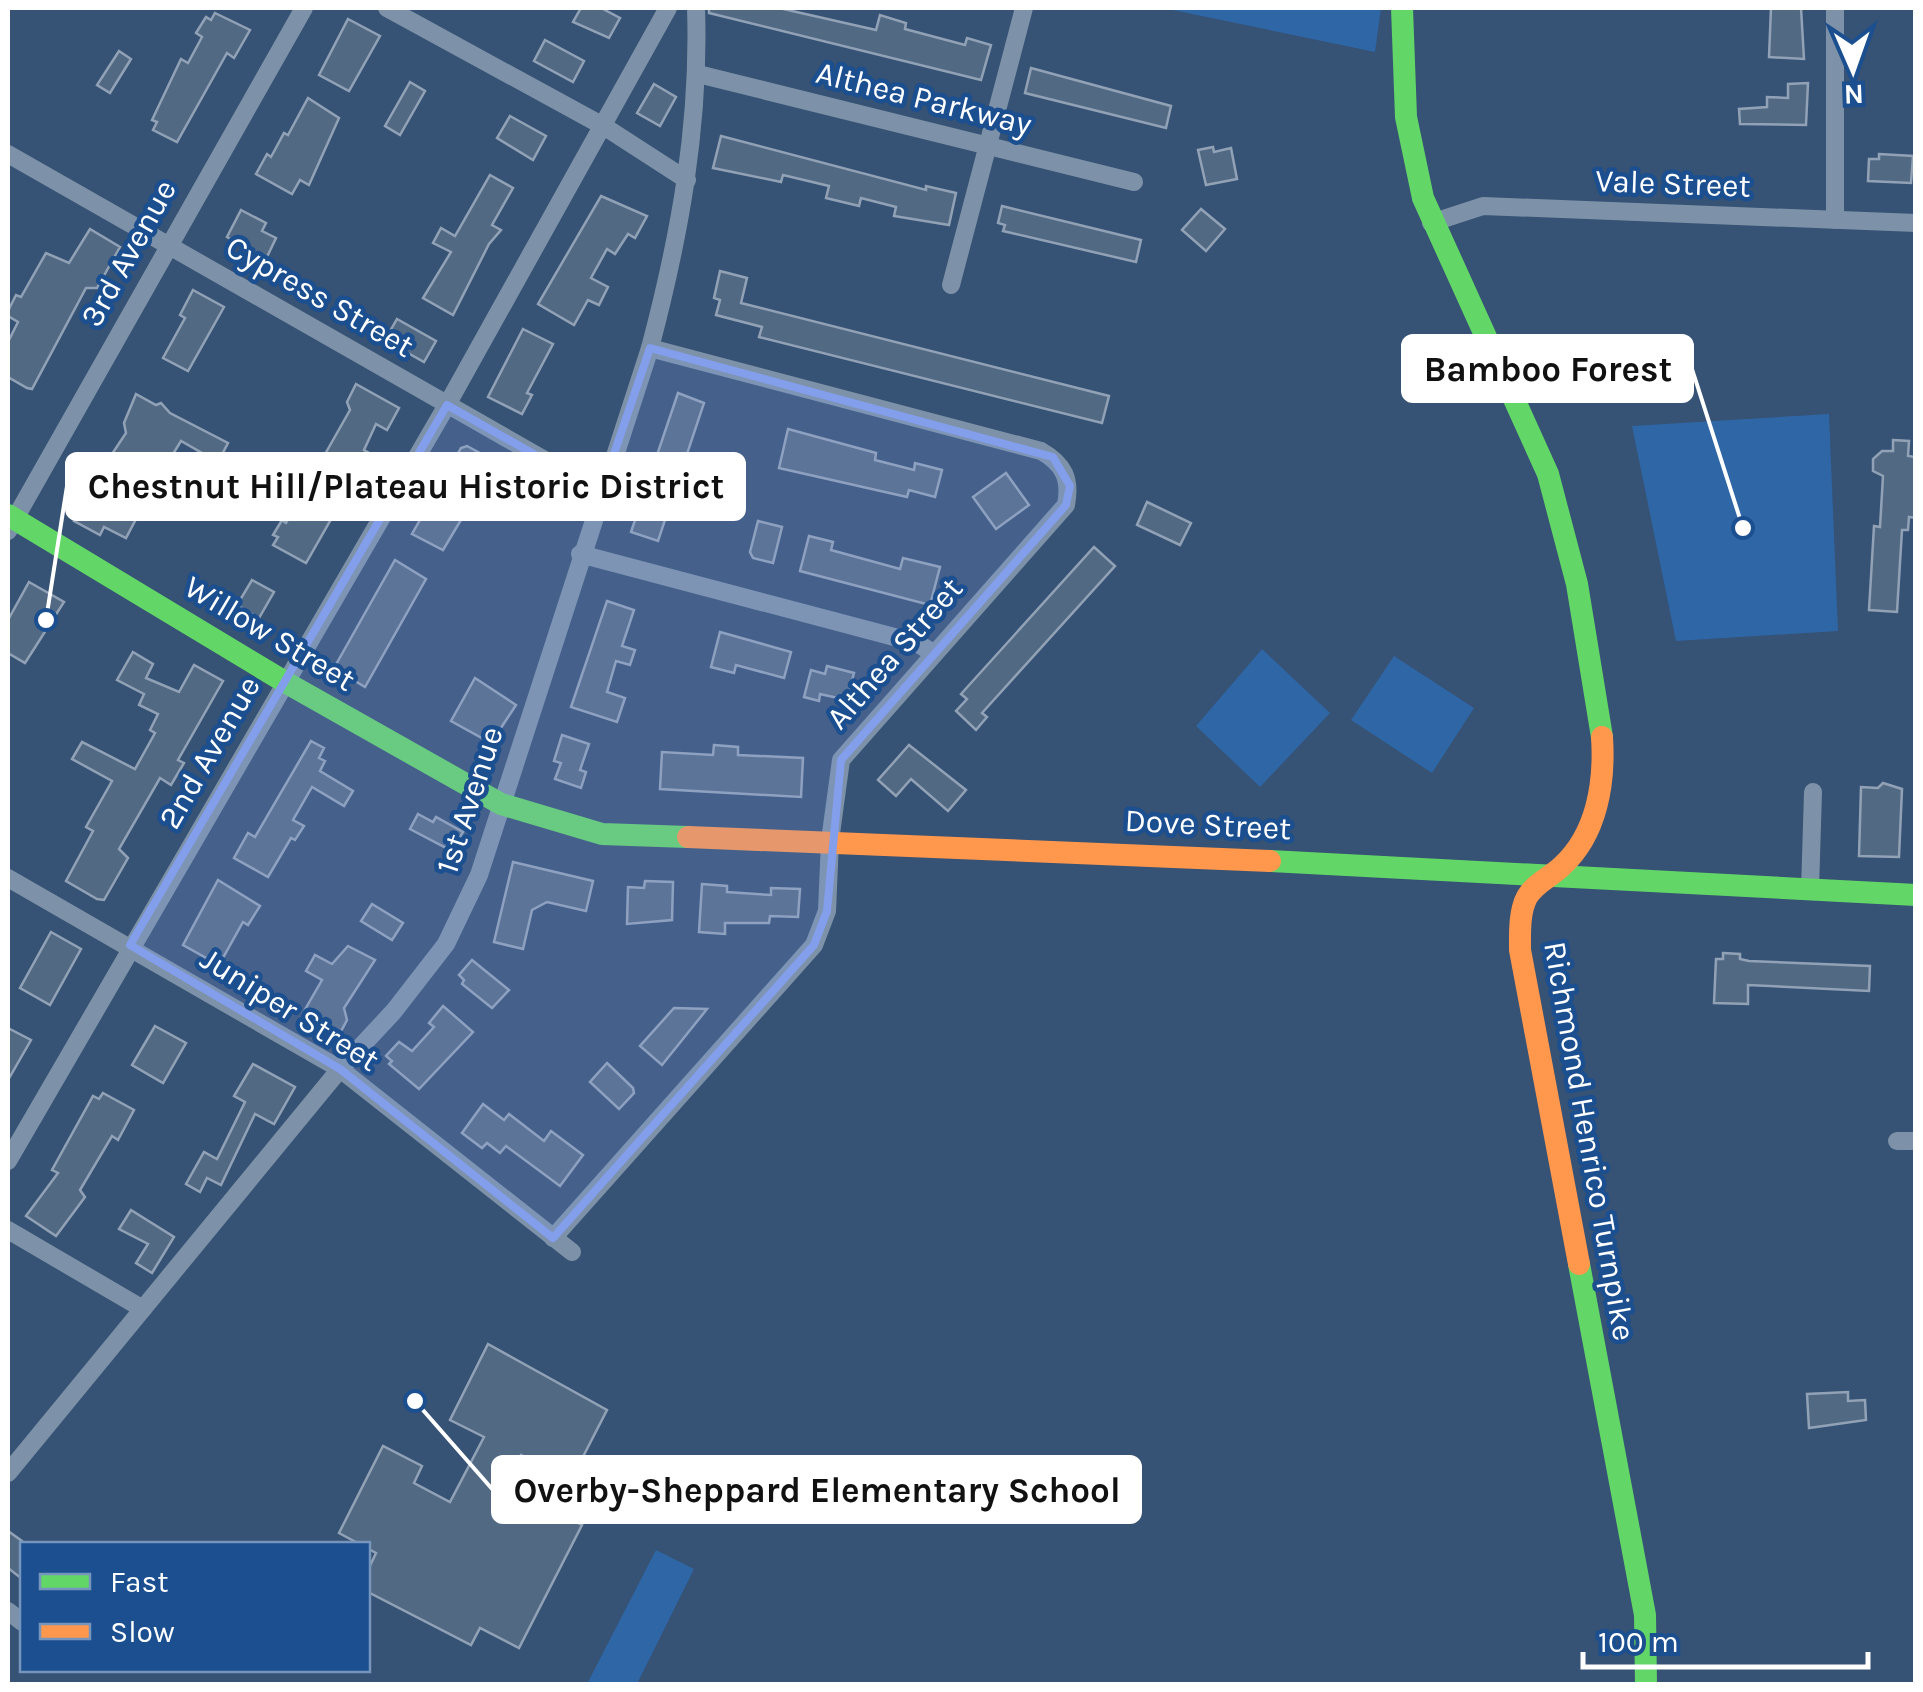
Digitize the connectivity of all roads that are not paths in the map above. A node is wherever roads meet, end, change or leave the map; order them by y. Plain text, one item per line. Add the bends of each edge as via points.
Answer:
1 (304, 8) edge
2 (387, 8) edge
3 (668, 8) edge
4 (696, 8) edge
5 (1024, 8) edge
6 (1402, 8) edge
7 (1835, 8) edge
8 (698, 74) junction
9 (605, 127) junction
10 (989, 144) junction
11 (8, 154) edge
12 (687, 180) junction
13 (1134, 182) dead end
14 (1835, 220) junction
15 (1432, 223) junction
16 (1916, 223) edge
17 (168, 242) junction
18 (951, 285) dead end
19 (650, 348) junction
20 (447, 405) junction
21 (601, 492) junction
22 (10, 522) edge
23 (580, 554) junction
24 (933, 653) junction
25 (285, 682) junction
26 (1813, 792) dead end
27 (500, 804) junction
28 (830, 840) junction
29 (1550, 872) junction
30 (8, 878) edge
31 (1810, 890) junction
32 (1916, 895) edge
33 (130, 945) junction
34 (340, 1069) junction
35 (8, 1161) edge
36 (8, 1230) edge
37 (553, 1238) junction
38 (572, 1252) dead end
39 (143, 1310) junction
40 (8, 1473) edge
41 (1646, 1684) edge

1 - 17 street, 3rd Avenue
2 - 9 street
3 - 9 street, 2nd Avenue
4 - 8 street, 1st Avenue
5 - 10 street
6 - 15 street, Richmond Henrico Turnpike via 1407,134
7 - 14 street
8 - 10 street, Althea Parkway
8 - 12 street, 1st Avenue
9 - 12 street
9 - 20 street, 2nd Avenue
10 - 13 street, Althea Parkway
10 - 18 street
11 - 17 street, Cypress Street
12 - 19 street, 1st Avenue
14 - 15 street, Vale Street via 1483,206
14 - 16 street, Vale Street
15 - 29 street, Richmond Henrico Turnpike via 1545,467 1596,698 1602,750 1592,814 1579,848
17 - 20 street, Cypress Street
17 - 22 street, 3rd Avenue
19 - 21 street, 1st Avenue
19 - 24 street, Althea Street via 1053,458 1070,486 1066,504
20 - 21 street, Cypress Street
20 - 25 street, 2nd Avenue
21 - 23 street, 1st Avenue
22 - 25 street, Willow Street
23 - 24 street via 918,643
23 - 27 street, 1st Avenue
24 - 28 street, Althea Street via 841,760
25 - 27 street, Willow Street
25 - 33 street, 2nd Avenue
26 - 31 street
27 - 28 street, Dove Street via 602,834
27 - 34 street, 1st Avenue via 479,875 446,944
28 - 29 street, Dove Street
28 - 37 street, Althea Street via 827,911 814,945
29 - 31 street, Dove Street
29 - 41 street, Richmond Henrico Turnpike via 1523,900 1522,969 1645,1614
30 - 33 street, Juniper Street
31 - 32 street, Dove Street
33 - 34 street, Juniper Street
33 - 35 street, 2nd Avenue
34 - 37 street, Juniper Street
34 - 39 street, 1st Avenue
36 - 39 street
37 - 38 street, Juniper Street
39 - 40 street, 1st Avenue

